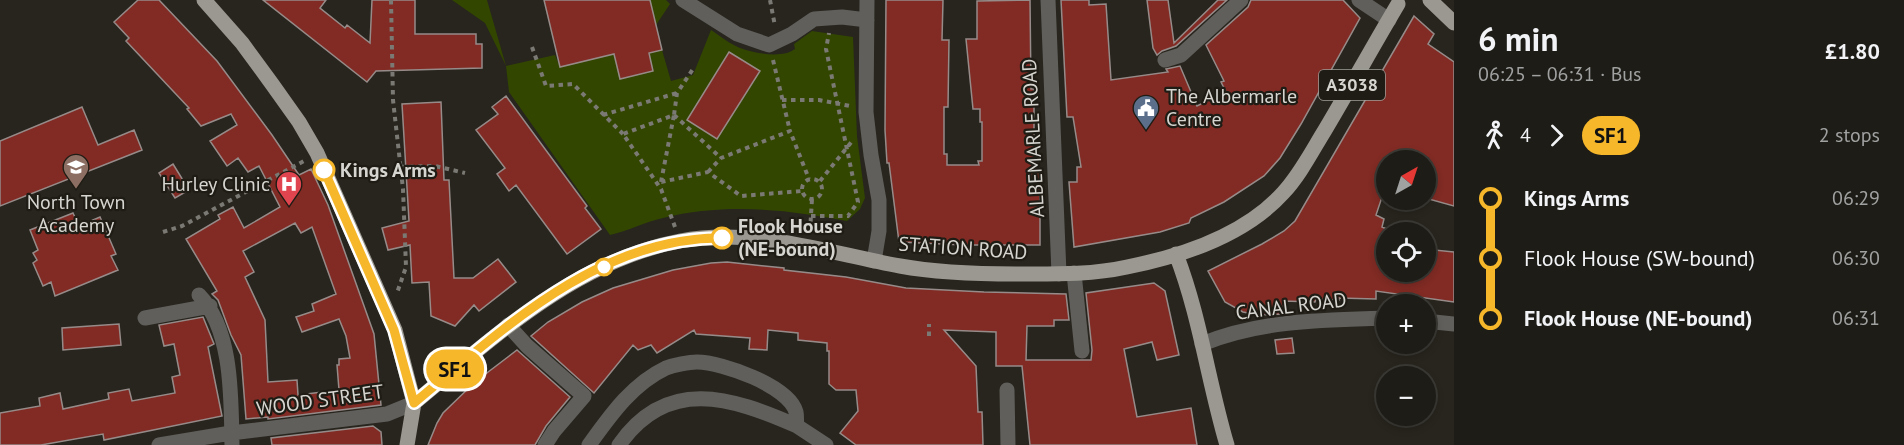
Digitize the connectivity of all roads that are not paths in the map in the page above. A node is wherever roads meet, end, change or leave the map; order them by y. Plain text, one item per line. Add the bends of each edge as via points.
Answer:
1 (204, 0) edge
2 (683, 0) edge
3 (867, 0) edge
4 (1048, 0) edge
5 (1241, 0) edge
6 (1359, 0) edge
7 (1398, 4) dead end
8 (1436, 5) edge
9 (867, 20) junction
10 (1389, 20) junction
11 (1454, 22) edge
12 (1166, 60) dead end
13 (1176, 254) junction
14 (874, 261) junction
15 (1067, 273) junction
16 (144, 318) dead end
17 (1376, 318) edge
18 (1436, 322) edge
19 (1454, 324) edge
20 (508, 325) junction
21 (1202, 344) junction
22 (1082, 351) dead end
23 (1007, 390) dead end
24 (414, 403) junction
25 (797, 426) junction
26 (232, 439) edge
27 (159, 445) edge
28 (407, 445) edge
29 (545, 445) edge
30 (589, 445) edge
31 (619, 445) edge
32 (826, 445) edge
33 (1008, 445) edge
34 (1227, 445) edge

1 - 24 main road via 242,43 317,153 389,316
2 - 9 street via 737,34 773,43 814,19
3 - 9 street
4 - 15 street, ALBEMARLE ROAD
5 - 12 street via 1181,55
6 - 10 street
7 - 10 main road, STATION ROAD / A3038
8 - 11 main road
9 - 14 street via 867,126 879,200
10 - 13 main road, STATION ROAD / A3038 via 1286,190 1266,209 1223,237
13 - 15 main road, STATION ROAD / A3038 via 1125,268
13 - 21 main road
14 - 15 main road, STATION ROAD / A3038 via 931,271
14 - 20 main road, STATION ROAD / A3038 via 805,245 756,239 679,241 634,254 588,274
15 - 22 street, ALBEMARLE ROAD
16 - 26 street, WOOD STREET via 205,301 220,330 230,385
17 - 21 street, CANAL ROAD via 1249,329
18 - 19 street
20 - 24 main road, STATION ROAD / A3038
20 - 29 street via 526,346 584,396
21 - 34 main road
23 - 33 street
24 - 26 street, WOOD STREET via 387,414
24 - 28 main road
25 - 30 street via 796,411 784,394 735,370 698,362 668,368 641,383 611,414
25 - 31 street via 764,411 723,400 694,399 666,404 639,421
25 - 32 street
26 - 27 street, WOOD STREET

